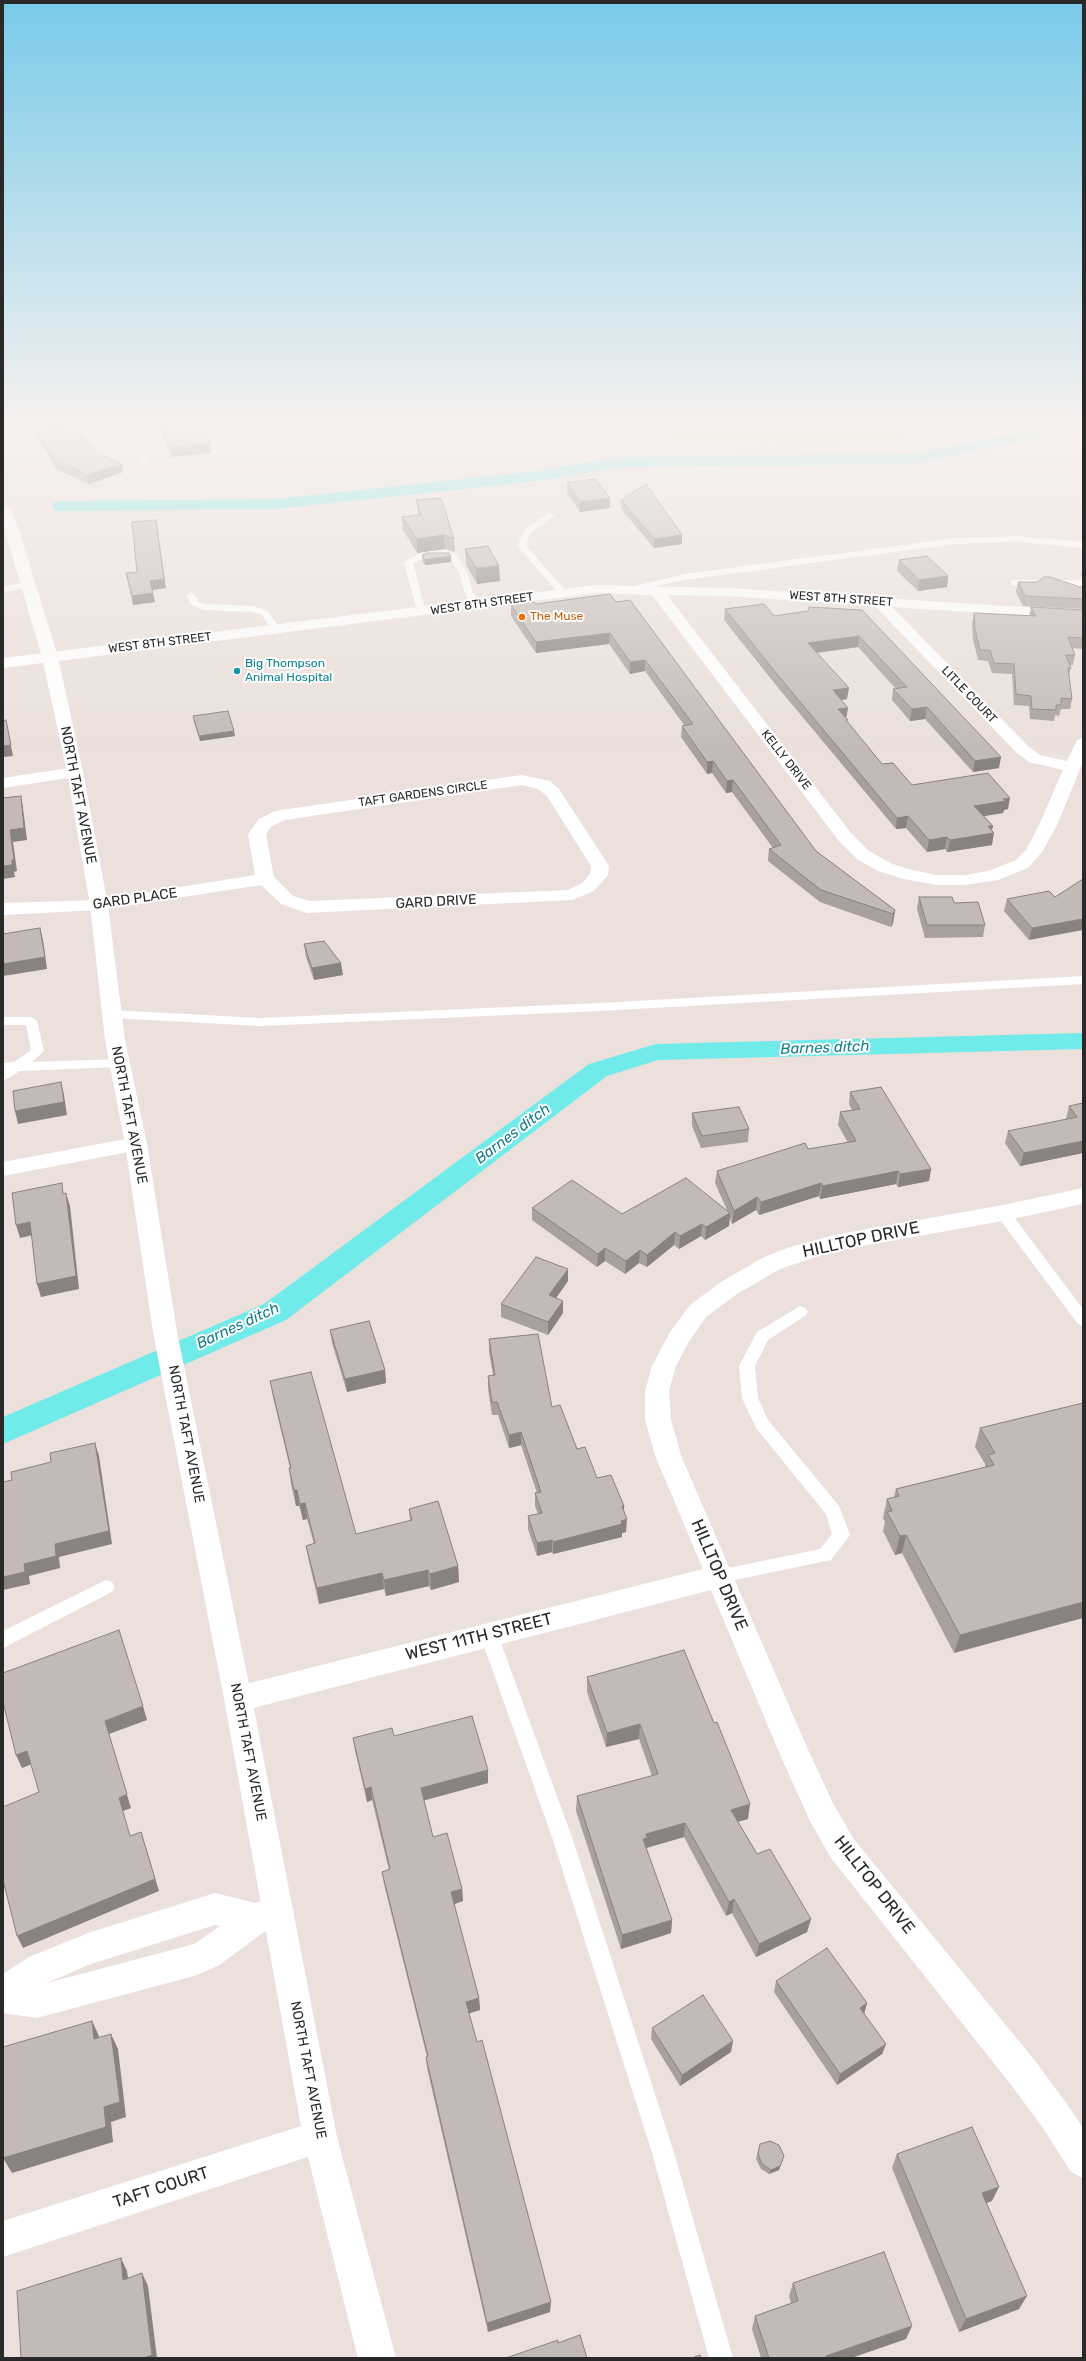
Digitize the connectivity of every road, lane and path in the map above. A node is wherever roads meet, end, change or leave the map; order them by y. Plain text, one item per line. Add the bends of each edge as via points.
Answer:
1 (13, 533) edge
2 (527, 533) edge
3 (1083, 545) edge
4 (1014, 583) dead end
5 (1083, 583) edge
6 (29, 585) junction
7 (3, 589) edge
8 (626, 589) junction
9 (655, 589) junction
10 (563, 593) junction
11 (191, 596) dead end
12 (879, 602) junction
13 (477, 604) junction
14 (421, 612) junction
15 (1083, 615) edge
16 (275, 629) junction
17 (50, 657) junction
18 (3, 663) edge
19 (1083, 743) edge
20 (1073, 767) junction
21 (75, 772) junction
22 (3, 783) edge
23 (600, 866) joint
24 (265, 879) junction
25 (99, 905) junction
26 (3, 909) edge
27 (1083, 980) edge
28 (112, 1014) junction
29 (3, 1021) edge
30 (120, 1063) junction
31 (16, 1066) junction
32 (3, 1067) edge
33 (3, 1077) edge
34 (136, 1144) junction
35 (3, 1169) edge
36 (1083, 1196) edge
37 (1003, 1213) junction
38 (800, 1312) dead end
39 (1083, 1320) edge
40 (720, 1576) junction
41 (106, 1587) dead end
42 (489, 1635) junction
43 (3, 1640) edge
44 (238, 1700) junction
45 (266, 1915) junction
46 (3, 1995) edge
47 (320, 2137) junction
48 (1083, 2160) edge
49 (3, 2239) edge
50 (377, 2358) edge
51 (721, 2358) edge

1 - 6 street, NORTH TAFT AVENUE
2 - 10 lane via 523,546
3 - 8 lane via 1018,539 956,541 684,577
4 - 5 lane
6 - 7 lane
6 - 17 street, NORTH TAFT AVENUE
8 - 9 street, WEST 8TH STREET
8 - 10 street, WEST 8TH STREET
9 - 12 street, WEST 8TH STREET
9 - 20 street, KELLY DRIVE via 849,841 863,855 884,867 923,879 950,880 992,876 1011,870 1029,858 1048,824
10 - 13 street, WEST 8TH STREET
11 - 16 lane via 196,604 205,607 247,608 264,613
12 - 15 street, WEST 8TH STREET
12 - 20 street, LITLE COURT via 1023,750 1035,759
13 - 14 street, WEST 8TH STREET
13 - 14 lane via 468,591 464,575 453,556 445,553 425,554 408,562
14 - 16 street, WEST 8TH STREET
16 - 17 street, WEST 8TH STREET
17 - 18 street, WEST 8TH STREET
17 - 21 street, NORTH TAFT AVENUE
19 - 20 street, KELLY DRIVE
21 - 22 street
21 - 25 street, NORTH TAFT AVENUE
23 - 24 street, GARD DRIVE via 599,875 588,887 572,896 323,907 307,907 287,900
23 - 24 street, TAFT GARDENS CIRCLE via 553,793 544,785 522,780 281,815 265,823 257,834
24 - 25 street, GARD PLACE
25 - 26 street, GARD PLACE
25 - 28 street, NORTH TAFT AVENUE
27 - 28 lane via 600,1007 260,1022
28 - 30 street, NORTH TAFT AVENUE
29 - 31 lane via 31,1021 38,1051
30 - 31 lane
30 - 34 street, NORTH TAFT AVENUE
31 - 32 lane
31 - 33 lane
34 - 35 street
34 - 44 street, NORTH TAFT AVENUE via 165,1332
36 - 37 street, HILLTOP DRIVE
37 - 39 lane
37 - 40 street, HILLTOP DRIVE via 834,1243 794,1254 772,1263 729,1288 698,1312 679,1338 664,1366 657,1391 658,1420 669,1458
38 - 40 lane via 762,1336 747,1366 750,1398 762,1424 833,1511 841,1535 825,1555
40 - 42 street, WEST 11TH STREET
40 - 48 street, HILLTOP DRIVE via 796,1757 822,1813 842,1848 1024,2074
41 - 43 lane
42 - 44 street, WEST 11TH STREET
42 - 51 lane via 562,1840 619,2014 663,2153
44 - 45 street, NORTH TAFT AVENUE
45 - 46 street via 215,1909 81,1951 40,1968
45 - 46 street via 194,1960 37,2002
45 - 47 street, NORTH TAFT AVENUE
47 - 49 street, TAFT COURT
47 - 50 street, NORTH TAFT AVENUE

